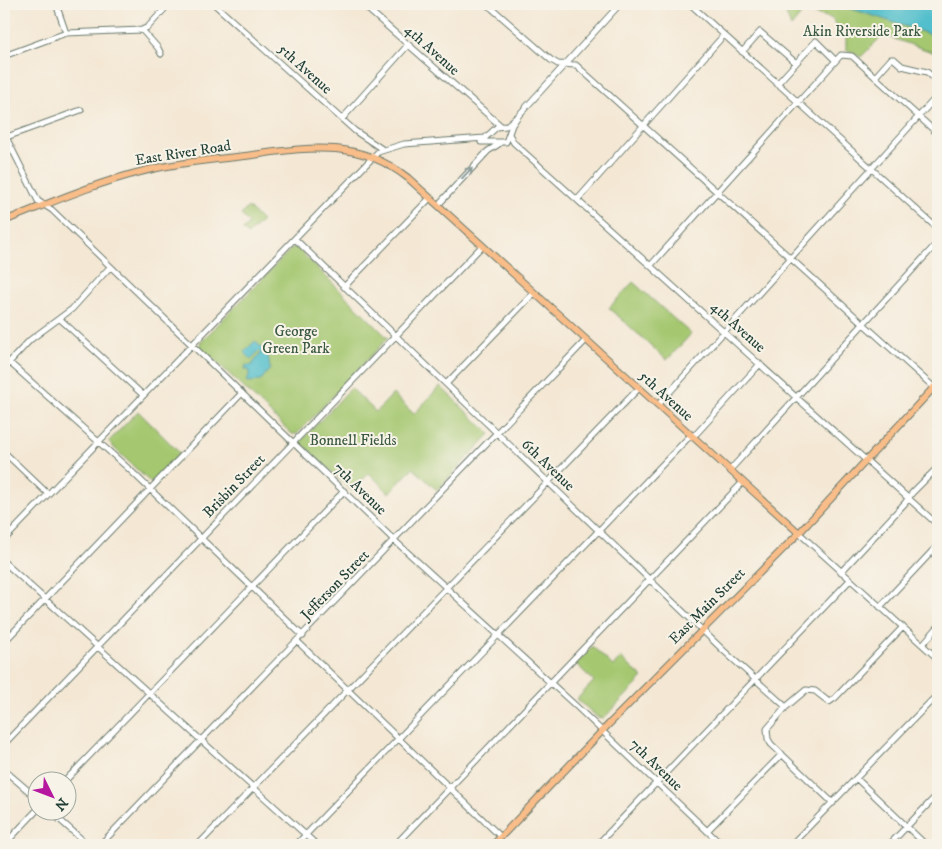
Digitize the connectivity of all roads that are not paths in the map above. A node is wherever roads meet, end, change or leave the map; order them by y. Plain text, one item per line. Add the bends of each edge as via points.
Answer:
1 (56, 4) edge
2 (169, 4) edge
3 (214, 4) edge
4 (362, 4) edge
5 (487, 4) edge
6 (620, 4) edge
7 (690, 4) edge
8 (142, 30) junction
9 (66, 33) junction
10 (724, 35) junction
11 (408, 45) junction
12 (742, 52) junction
13 (161, 54) dead end
14 (4, 56) edge
15 (835, 60) junction
16 (796, 63) junction
17 (566, 64) junction
18 (875, 77) junction
19 (938, 82) edge
20 (777, 84) junction
21 (938, 95) edge
22 (797, 102) junction
23 (81, 110) dead end
24 (486, 115) junction
25 (518, 116) junction
26 (918, 116) junction
27 (342, 119) junction
28 (502, 126) junction
29 (644, 126) junction
30 (494, 131) junction
31 (938, 134) edge
32 (510, 135) junction
33 (4, 136) edge
34 (474, 141) junction
35 (499, 143) junction
36 (520, 148) junction
37 (382, 149) junction
38 (373, 156) junction
39 (871, 168) junction
40 (717, 192) junction
41 (430, 198) junction
42 (578, 199) junction
43 (438, 205) junction
44 (44, 206) junction
45 (4, 221) edge
46 (938, 229) edge
47 (295, 239) junction
48 (938, 242) edge
49 (482, 246) junction
50 (790, 258) junction
51 (651, 265) junction
52 (110, 267) junction
53 (344, 286) junction
54 (534, 293) junction
55 (60, 319) junction
56 (864, 324) junction
57 (724, 331) junction
58 (395, 336) junction
59 (586, 340) junction
60 (192, 345) junction
61 (9, 362) junction
62 (760, 364) junction
63 (4, 368) edge
64 (446, 384) junction
65 (937, 387) edge
66 (639, 388) junction
67 (242, 393) junction
68 (143, 395) junction
69 (797, 397) junction
70 (658, 405) junction
71 (498, 433) junction
72 (692, 436) junction
73 (99, 441) junction
74 (294, 442) junction
75 (4, 452) edge
76 (867, 460) junction
77 (730, 470) junction
78 (934, 471) dead end
79 (548, 482) junction
80 (744, 482) junction
81 (150, 488) junction
82 (344, 491) junction
83 (48, 494) junction
84 (909, 498) junction
85 (938, 525) edge
86 (599, 531) junction
87 (799, 533) junction
88 (202, 538) junction
89 (4, 540) edge
90 (394, 540) junction
91 (938, 545) edge
92 (4, 562) edge
93 (842, 572) junction
94 (650, 580) junction
95 (850, 580) junction
96 (252, 587) junction
97 (446, 588) junction
98 (45, 600) junction
99 (880, 607) junction
100 (903, 627) junction
101 (938, 627) edge
102 (702, 629) junction
103 (303, 636) junction
104 (498, 636) junction
105 (4, 642) edge
106 (298, 642) junction
107 (923, 644) junction
108 (98, 646) junction
109 (938, 659) edge
110 (755, 680) junction
111 (551, 683) junction
112 (349, 690) junction
113 (149, 693) junction
114 (938, 694) edge
115 (786, 707) junction
116 (602, 731) junction
117 (400, 739) junction
118 (201, 741) junction
119 (4, 744) edge
120 (782, 754) junction
121 (4, 770) edge
122 (74, 772) edge
123 (856, 778) junction
124 (656, 782) junction
125 (254, 788) junction
126 (451, 788) junction
127 (28, 790) edge
128 (938, 794) edge
129 (833, 803) junction
130 (28, 820) edge
131 (62, 822) edge
132 (907, 826) junction
133 (707, 831) junction
134 (306, 835) junction
135 (501, 836) junction
136 (4, 845) edge
137 (88, 845) edge
138 (100, 845) edge
139 (198, 845) edge
140 (296, 845) edge
141 (317, 845) edge
142 (395, 845) edge
143 (493, 845) edge
144 (597, 845) edge
145 (722, 845) edge
146 (791, 845) edge
147 (889, 845) edge
148 (926, 845) edge

1 - 9 street
2 - 8 street
3 - 27 street, 5th Avenue
4 - 11 street, 4th Avenue
5 - 17 street via 551,60
6 - 17 street
7 - 10 street
8 - 9 street
8 - 13 street
9 - 14 street
10 - 12 street
10 - 29 street
11 - 24 street, 4th Avenue
11 - 27 street
12 - 16 street via 760,32
12 - 20 street
15 - 16 street via 816,41
15 - 18 street via 841,55 852,56
15 - 22 street
16 - 20 street
17 - 25 street
17 - 29 street via 576,65
18 - 19 street via 894,59 902,66 927,72
18 - 26 street
20 - 22 street
21 - 26 street
22 - 39 street
22 - 40 street
23 - 33 street
24 - 28 street, 4th Avenue
24 - 30 street, 4th Avenue
25 - 28 street
25 - 32 street
26 - 31 street
26 - 39 street
27 - 37 street, 5th Avenue
28 - 30 street
28 - 32 street, 4th Avenue
29 - 40 street
29 - 42 street
30 - 34 street via 486,138
30 - 35 street, 4th Avenue
32 - 35 street
32 - 36 street, 4th Avenue
33 - 44 street, 7th Avenue via 36,198
34 - 35 street, 4th Avenue
34 - 37 street, 4th Avenue via 404,144
35 - 36 street, 4th Avenue
43 -> 35 street
36 - 42 street, 4th Avenue
37 - 38 street
38 - 41 main road, 5th Avenue via 398,171
38 - 44 main road, East River Road via 347,149 304,148 168,166 139,172
38 - 47 street
39 - 46 street
39 - 50 street
40 - 50 street
40 - 51 street
41 - 43 main road, 5th Avenue
41 - 53 street
42 - 51 street, 4th Avenue
43 - 49 main road, 5th Avenue
44 - 45 main road, East River Road
44 - 52 street, 7th Avenue
47 - 53 street, 6th Avenue
47 - 60 street
48 - 56 street
49 - 54 main road, 5th Avenue
49 - 58 street, Brisbin Street
50 - 56 street
50 - 57 street
51 - 57 street, 4th Avenue
52 - 55 street
52 - 60 street, 7th Avenue
53 - 58 street, 6th Avenue
54 - 59 main road, 5th Avenue
54 - 64 street
55 - 61 street via 34,336
55 - 68 street
56 - 65 street
56 - 69 street
57 - 62 street, 4th Avenue
57 - 70 street
58 - 64 street, 6th Avenue
58 - 74 street, Brisbin Street
59 - 66 main road, 5th Avenue
59 - 71 street, Jefferson Street
60 - 67 street, 7th Avenue
60 - 68 street
61 - 63 street
61 - 73 street
62 - 69 street, 4th Avenue
62 - 72 street
64 - 71 street, 6th Avenue
65 - 76 main road, East Main Street
66 - 70 main road, 5th Avenue
66 - 79 street
67 - 74 street, 7th Avenue
67 - 81 street
68 - 73 street
69 - 76 street, 4th Avenue
69 - 77 street
70 - 72 main road, 5th Avenue
71 - 79 street, 6th Avenue
71 - 90 street, Jefferson Street
72 - 77 main road, 5th Avenue
72 - 86 street
73 - 81 street
73 - 83 street
74 - 82 street, 7th Avenue
74 - 88 street, Brisbin Street
75 - 83 street
76 - 84 street, 4th Avenue
76 - 87 main road, East Main Street
77 - 80 main road, 5th Avenue
78 - 84 street
79 - 86 street, 6th Avenue
79 - 97 street
80 - 87 main road, 5th Avenue
80 - 94 street
81 - 88 street
81 - 98 street
82 - 90 street, 7th Avenue
82 - 96 street
83 - 89 street
84 - 85 street, 4th Avenue
84 - 93 street
86 - 94 street, 6th Avenue
86 - 104 street
87 - 93 street, 5th Avenue
87 - 102 main road, East Main Street
88 - 96 street
88 - 108 street, Brisbin Street
90 - 97 street, 7th Avenue
90 - 103 street, Jefferson Street
91 - 99 street
92 - 98 street
93 - 95 street, 5th Avenue
94 - 102 street, 6th Avenue
94 - 111 street
95 - 99 street, 5th Avenue
95 - 110 street
96 - 103 street
96 - 113 street
97 - 104 street, 7th Avenue
97 - 112 street
98 - 105 street
98 - 108 street
99 - 100 street, 5th Avenue
100 - 107 street, 5th Avenue
100 - 115 street via 835,698 829,702 815,690 806,690
101 - 107 street
102 - 110 street, 6th Avenue
102 - 116 main road, East Main Street
103 - 106 street, Jefferson Street
104 - 111 street, 7th Avenue
104 - 117 street
106 - 112 street
106 - 118 street, Jefferson Street
107 - 109 street, 5th Avenue
108 - 113 street
108 - 119 street, Brisbin Street
110 - 115 street, 6th Avenue
110 - 124 street
111 - 116 street, 7th Avenue
111 - 126 street
112 - 117 street
112 - 125 street
113 - 118 street
113 - 122 street
114 - 123 street
115 - 120 street via 769,725 767,734 771,744
116 - 124 street, 7th Avenue
116 - 135 main road, East Main Street
117 - 126 street
117 - 134 street
118 - 125 street
118 - 138 street, Jefferson Street
120 - 129 street
120 - 133 street
121 - 127 street
123 - 129 street
123 - 132 street
124 - 133 street, 7th Avenue
124 - 144 street
125 - 134 street
125 - 139 street
126 - 135 street
126 - 142 street
128 - 132 street
129 - 146 street
130 - 136 street
131 - 137 street
132 - 147 street
132 - 148 street
133 - 145 street, 7th Avenue
134 - 140 street
134 - 141 street
135 - 143 main road, East Main Street

